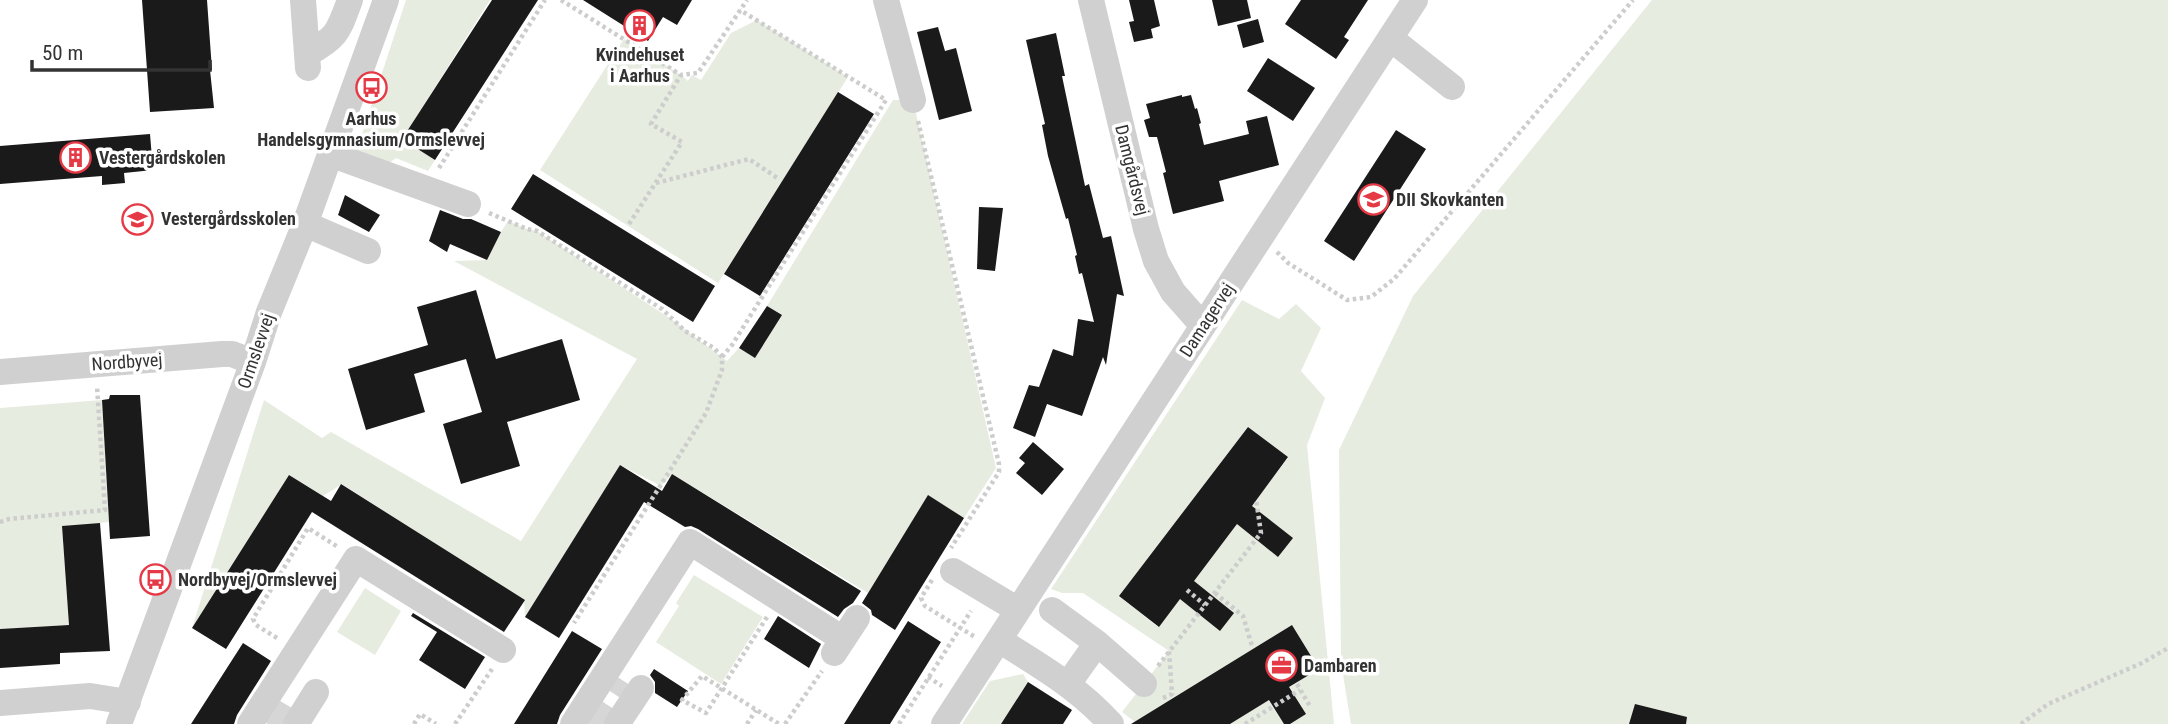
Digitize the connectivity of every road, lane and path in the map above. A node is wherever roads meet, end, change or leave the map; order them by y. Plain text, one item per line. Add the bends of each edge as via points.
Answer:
1 (303, 0) edge
2 (350, 0) edge
3 (386, 0) edge
4 (545, 0) edge
5 (561, 0) edge
6 (747, 0) edge
7 (886, 0) edge
8 (1091, 0) edge
9 (1415, 0) edge
10 (1633, 0) edge
11 (740, 10) junction
12 (1390, 38) junction
13 (681, 75) junction
14 (1452, 87) dead end
15 (913, 100) joint
16 (330, 154) junction
17 (779, 179) dead end
18 (655, 184) junction
19 (425, 189) junction
20 (468, 204) joint
21 (305, 224) junction
22 (629, 224) dead end
23 (1261, 236) junction
24 (368, 251) dead end
25 (1203, 326) junction
26 (722, 357) junction
27 (253, 362) junction
28 (95, 364) junction
29 (0, 372) edge
30 (1256, 499) dead end
31 (0, 522) edge
32 (356, 559) junction
33 (946, 566) junction
34 (985, 590) junction
35 (1187, 590) dead end
36 (1215, 593) junction
37 (779, 599) junction
38 (1205, 605) junction
39 (1018, 610) junction
40 (1052, 610) dead end
41 (574, 623) dead end
42 (960, 628) junction
43 (845, 637) joint
44 (1097, 643) junction
45 (996, 644) junction
46 (1252, 646) dead end
47 (2168, 648) edge
48 (504, 649) joint
49 (297, 650) junction
50 (1068, 684) junction
51 (1144, 684) joint
52 (641, 688) dead end
53 (721, 688) junction
54 (316, 692) dead end
55 (0, 703) edge
56 (1311, 708) dead end
57 (756, 710) junction
58 (39, 712) edge
59 (123, 717) edge
60 (250, 724) edge
61 (296, 724) tunnel mouth
62 (414, 724) edge
63 (436, 724) edge
64 (455, 724) edge
65 (573, 724) edge
66 (617, 724) edge
67 (747, 724) edge
68 (779, 724) edge
69 (785, 724) edge
70 (899, 724) edge
71 (944, 724) edge
72 (1111, 724) edge
73 (1245, 724) edge
74 (2021, 724) edge

1 - 2 street via 307,61 340,27
3 - 16 street, Ormslevvej
4 - 19 path
5 - 13 path
6 - 11 path
7 - 15 street
8 - 25 street, Damgårdsvej via 1156,261 1173,292
9 - 12 street, Damagervej
10 - 23 path via 1394,279 1371,297 1347,300 1288,264
11 - 13 path via 698,73
11 - 26 path via 886,100
12 - 14 street
12 - 23 street, Damagervej
13 - 18 path via 651,124 681,142
15 - 33 path via 999,464 999,472
16 - 19 street
16 - 21 street, Ormslevvej
17 - 18 path via 749,159
18 - 22 path
19 - 20 street
20 - 26 path via 537,230 662,309
21 - 24 street
21 - 27 street, Ormslevvej
23 - 25 street, Damagervej
25 - 39 street, Damagervej
26 - 41 path via 722,370 706,413
27 - 28 street, Nordbyvej via 232,354
27 - 59 street, Ormslevvej
28 - 29 street, Nordbyvej
28 - 31 path via 105,510
30 - 36 path via 1261,533
32 - 48 street
32 - 49 street
32 - 49 path via 308,528 253,619
33 - 34 street
33 - 42 path via 921,598 925,606
34 - 39 street
34 - 42 path
35 - 38 path
36 - 38 path
36 - 46 path via 1243,616
37 - 43 street
37 - 53 path
37 - 65 street via 690,542
38 - 51 path
39 - 45 street, Damagervej
40 - 44 street
42 - 45 path
42 - 70 path
43 - 69 path
44 - 50 street
44 - 51 street
45 - 50 street
45 - 71 street, Damagervej
47 - 74 path via 2048,704
48 - 64 path
49 - 60 street
50 - 72 street
52 - 66 street
53 - 53 path via 706,713 682,700 702,676
53 - 57 path
54 - 61 street
55 - 58 street
56 - 73 path via 1299,687
57 - 67 path
57 - 68 path
58 - 59 street via 90,696
62 - 63 path via 420,714

